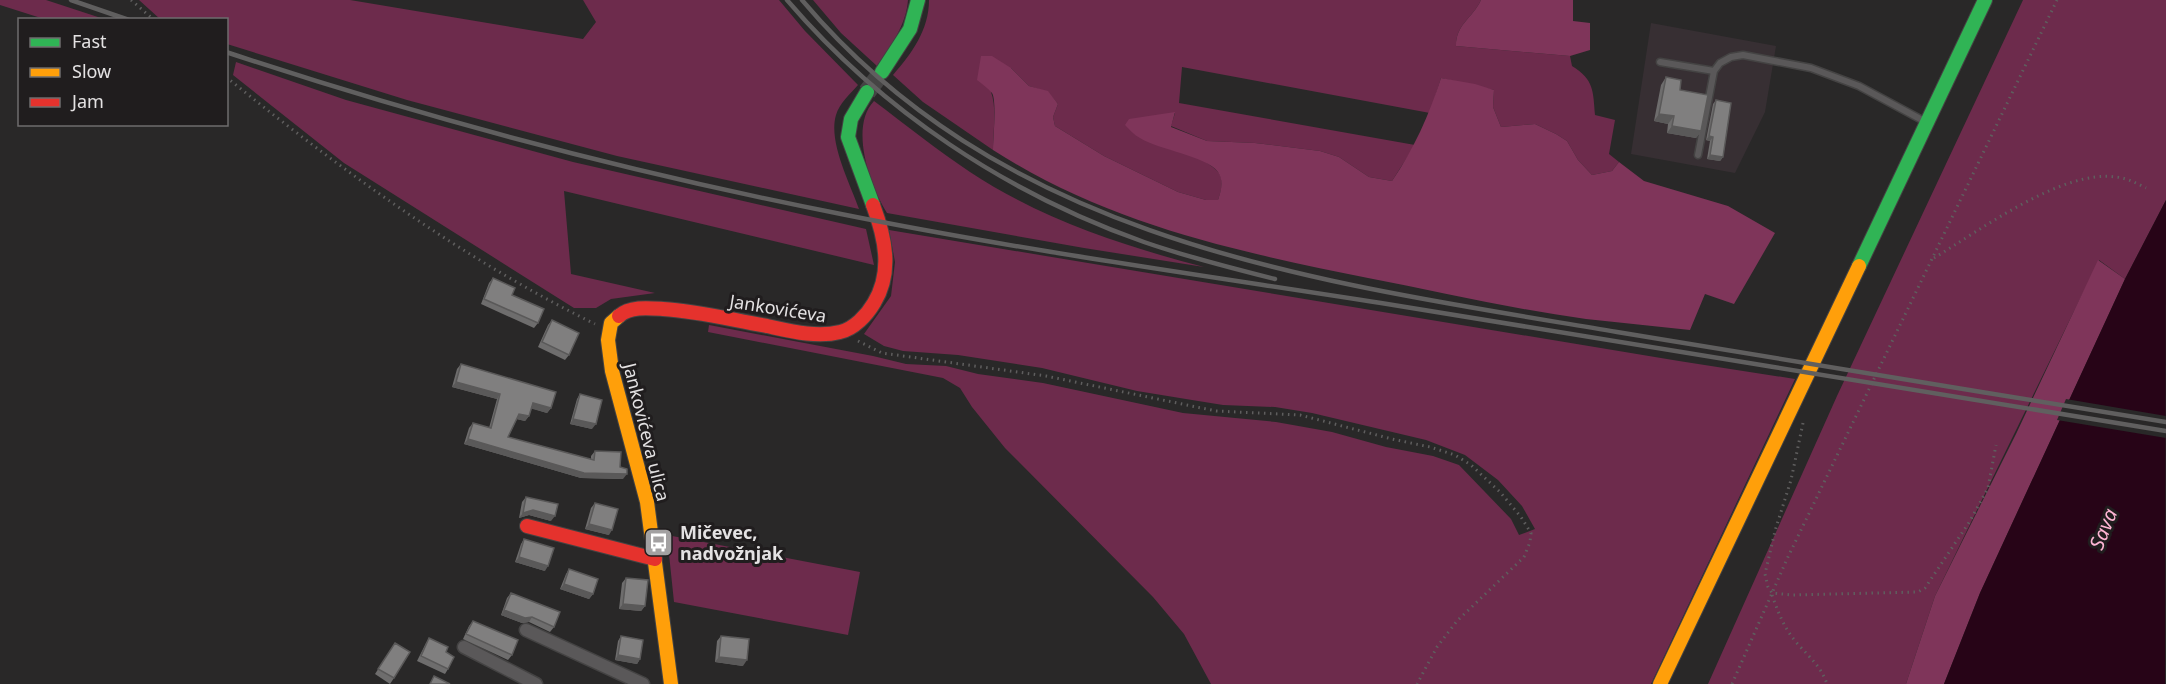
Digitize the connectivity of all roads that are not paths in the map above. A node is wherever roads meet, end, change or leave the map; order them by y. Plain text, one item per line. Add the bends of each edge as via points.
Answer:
1 (918, 0) edge
2 (1985, 0) edge
3 (1660, 62) dead end
4 (1714, 71) junction
5 (882, 72) tunnel mouth
6 (867, 92) tunnel mouth
7 (1928, 124) junction
8 (1698, 155) dead end
9 (609, 331) joint
10 (527, 526) dead end
11 (655, 559) junction
12 (526, 630) dead end
13 (464, 647) dead end
14 (536, 684) edge
15 (643, 684) edge
16 (671, 684) edge
17 (1660, 684) edge

1 - 5 main road via 906,39
2 - 7 main road
3 - 4 lane
4 - 7 lane via 1720,63 1743,55 1811,68 1859,86
4 - 8 lane
6 - 9 main road, Jankovićeva via 852,114 848,137 883,238 886,271 881,291 863,317 840,333 808,335 648,306 618,313
7 - 17 main road
9 - 11 main road, Jankovićeva ulica via 610,361 638,463
10 - 11 main road
11 - 16 main road, Jankovićeva ulica
12 - 15 street
13 - 14 street

